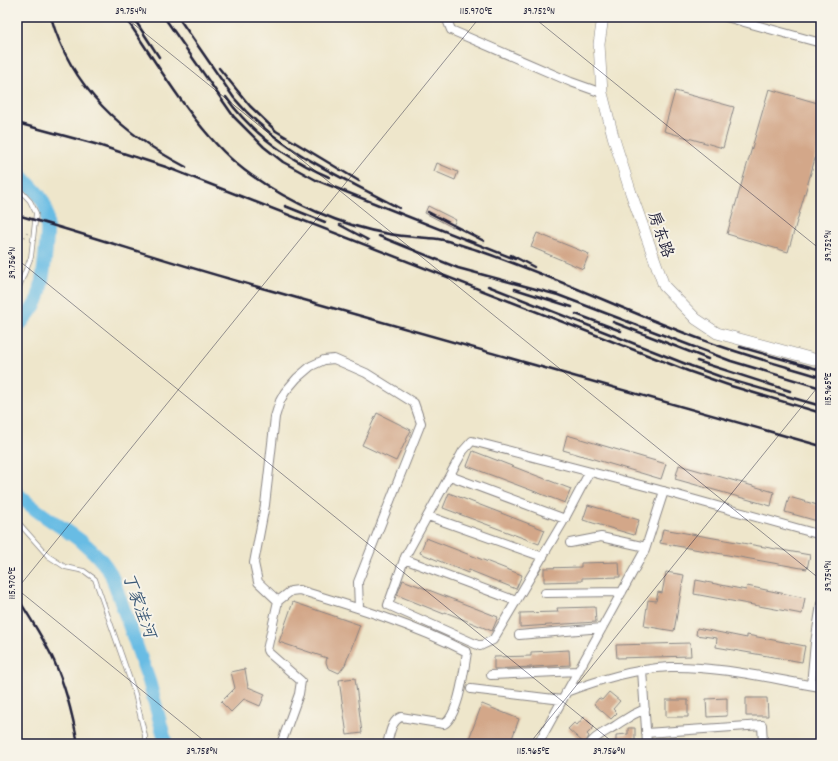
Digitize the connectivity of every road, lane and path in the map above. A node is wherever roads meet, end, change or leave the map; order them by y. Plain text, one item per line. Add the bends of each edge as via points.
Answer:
1 (446, 17) edge
2 (603, 17) edge
3 (726, 17) edge
4 (821, 43) edge
5 (602, 93) junction
6 (17, 187) edge
7 (17, 292) edge
8 (821, 360) edge
9 (589, 473) junction
10 (450, 476) junction
11 (664, 491) junction
12 (428, 516) junction
13 (565, 519) junction
14 (17, 521) edge
15 (821, 535) edge
16 (570, 542) dead end
17 (646, 547) junction
18 (543, 557) junction
19 (404, 559) junction
20 (622, 592) junction
21 (546, 593) dead end
22 (278, 601) junction
23 (516, 601) junction
24 (821, 604) edge
25 (359, 608) junction
26 (602, 628) junction
27 (519, 635) dead end
28 (642, 670) junction
29 (578, 671) junction
30 (491, 675) dead end
31 (811, 685) junction
32 (821, 687) edge
33 (471, 689) dead end
34 (566, 692) junction
35 (562, 700) junction
36 (645, 709) junction
37 (646, 733) junction
38 (145, 744) edge
39 (281, 744) edge
40 (387, 744) edge
41 (538, 744) edge
42 (590, 744) edge
43 (647, 744) edge
44 (763, 744) edge

1 - 5 street via 451,30
2 - 5 main road, 房东路 via 599,44
3 - 4 street
5 - 8 main road, 房东路 via 631,193 664,286 696,319 717,333
6 - 7 lane via 36,212 31,257
9 - 10 street via 472,441
9 - 11 street
9 - 13 street
10 - 12 street
10 - 13 street
11 - 15 street
11 - 17 street
12 - 18 street
12 - 19 street
13 - 18 street
14 - 38 lane via 48,556 65,566 84,571 95,579 135,694 146,736
16 - 17 street via 601,537
17 - 20 street
18 - 23 street
19 - 23 street
19 - 23 street via 388,605 480,646 493,640
20 - 21 street
20 - 26 street
22 - 25 street via 291,591 299,590
22 - 25 street via 258,582 254,563 265,505 276,417 280,401 297,378 324,360 334,360 366,373 414,403 420,423 358,582
22 - 39 street via 268,652 301,681 299,694
24 - 31 street
25 - 40 street via 467,652 457,704 448,721 444,724 401,717 394,722
26 - 27 street
26 - 29 street
28 - 31 street via 670,667 704,668
28 - 34 street
28 - 36 street
29 - 30 street
29 - 34 street
31 - 32 street
33 - 35 street
34 - 35 street
35 - 41 street
36 - 37 street
36 - 42 street via 629,715 605,730
37 - 43 street
37 - 44 street via 762,725

